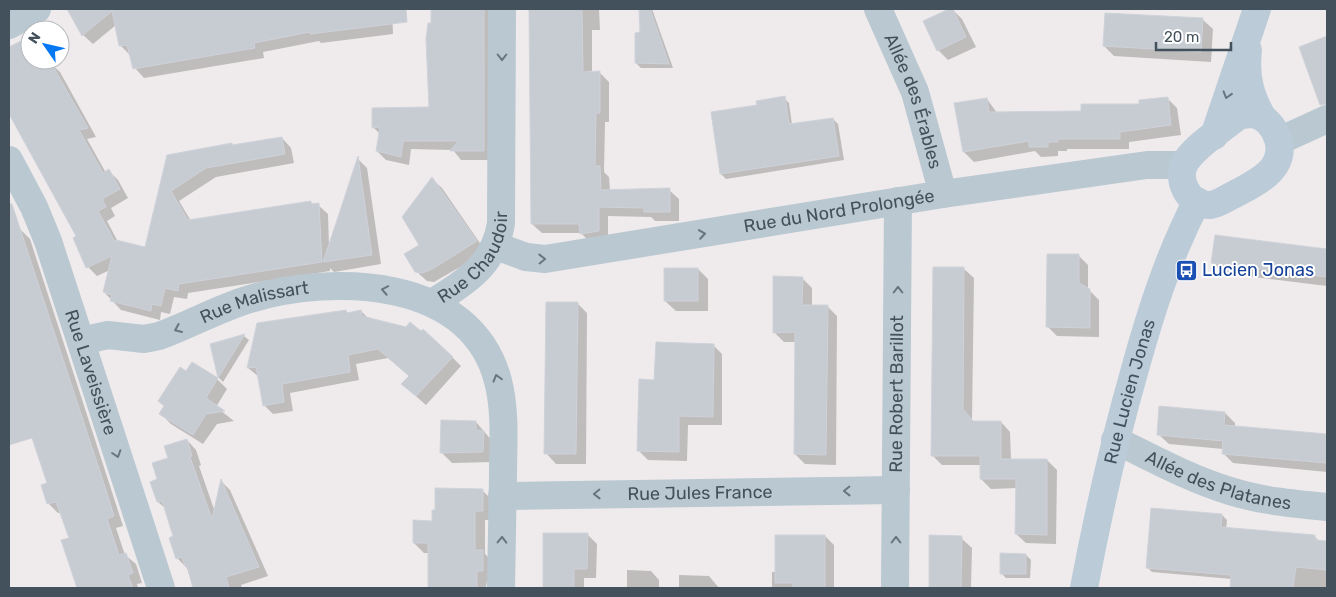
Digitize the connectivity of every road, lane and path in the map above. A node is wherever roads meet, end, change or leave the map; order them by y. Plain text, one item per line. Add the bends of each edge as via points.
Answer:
1 (37, 9) edge
2 (502, 9) edge
3 (878, 9) edge
4 (1254, 21) edge
5 (9, 24) edge
6 (1263, 118) junction
7 (1327, 119) edge
8 (1214, 136) junction
9 (1279, 141) junction
10 (9, 160) edge
11 (1184, 165) junction
12 (943, 194) junction
13 (1197, 201) junction
14 (898, 202) junction
15 (496, 246) junction
16 (432, 303) junction
17 (81, 341) junction
18 (1115, 440) junction
19 (896, 490) junction
20 (502, 496) junction
21 (1327, 507) edge
22 (161, 588) edge
23 (501, 588) edge
24 (895, 588) edge
25 (1084, 588) edge

1 - 5 street
2 -> 15 street, Rue Chaudoir via 501,223
3 - 12 street, Allée des Érables via 915,92
4 - 6 street via 1248,78 1252,96
4 -> 8 street
6 - 8 street via 1252,114 1240,115
6 - 9 street
7 - 9 street
8 - 11 street
9 - 13 street via 1277,161 1263,179 1214,204
10 - 17 street, Rue Laveissière via 42,224
11 - 12 street, Rue du Nord Prolongée via 1148,165
11 - 13 street via 1182,183
12 - 14 street, Rue du Nord Prolongée
13 - 18 street, Rue Lucien Jonas via 1168,262
15 -> 14 street, Rue du Nord Prolongée via 526,258 545,260
19 -> 14 street, Rue Robert Barillot
15 - 16 street, Rue Chaudoir via 474,275
16 -> 17 street, Rue Malissart via 368,287 332,284 249,299 160,336 144,339 108,335
20 -> 16 street, Rue Chaudoir via 504,412 493,365 464,324
17 -> 22 street, Rue Laveissière
18 - 21 street, Allée des Platanes via 1229,491
18 - 25 street, Rue Lucien Jonas
19 -> 20 street, Rue Jules France
24 -> 19 street, Rue Robert Barillot
23 -> 20 street, Rue Chaudoir

